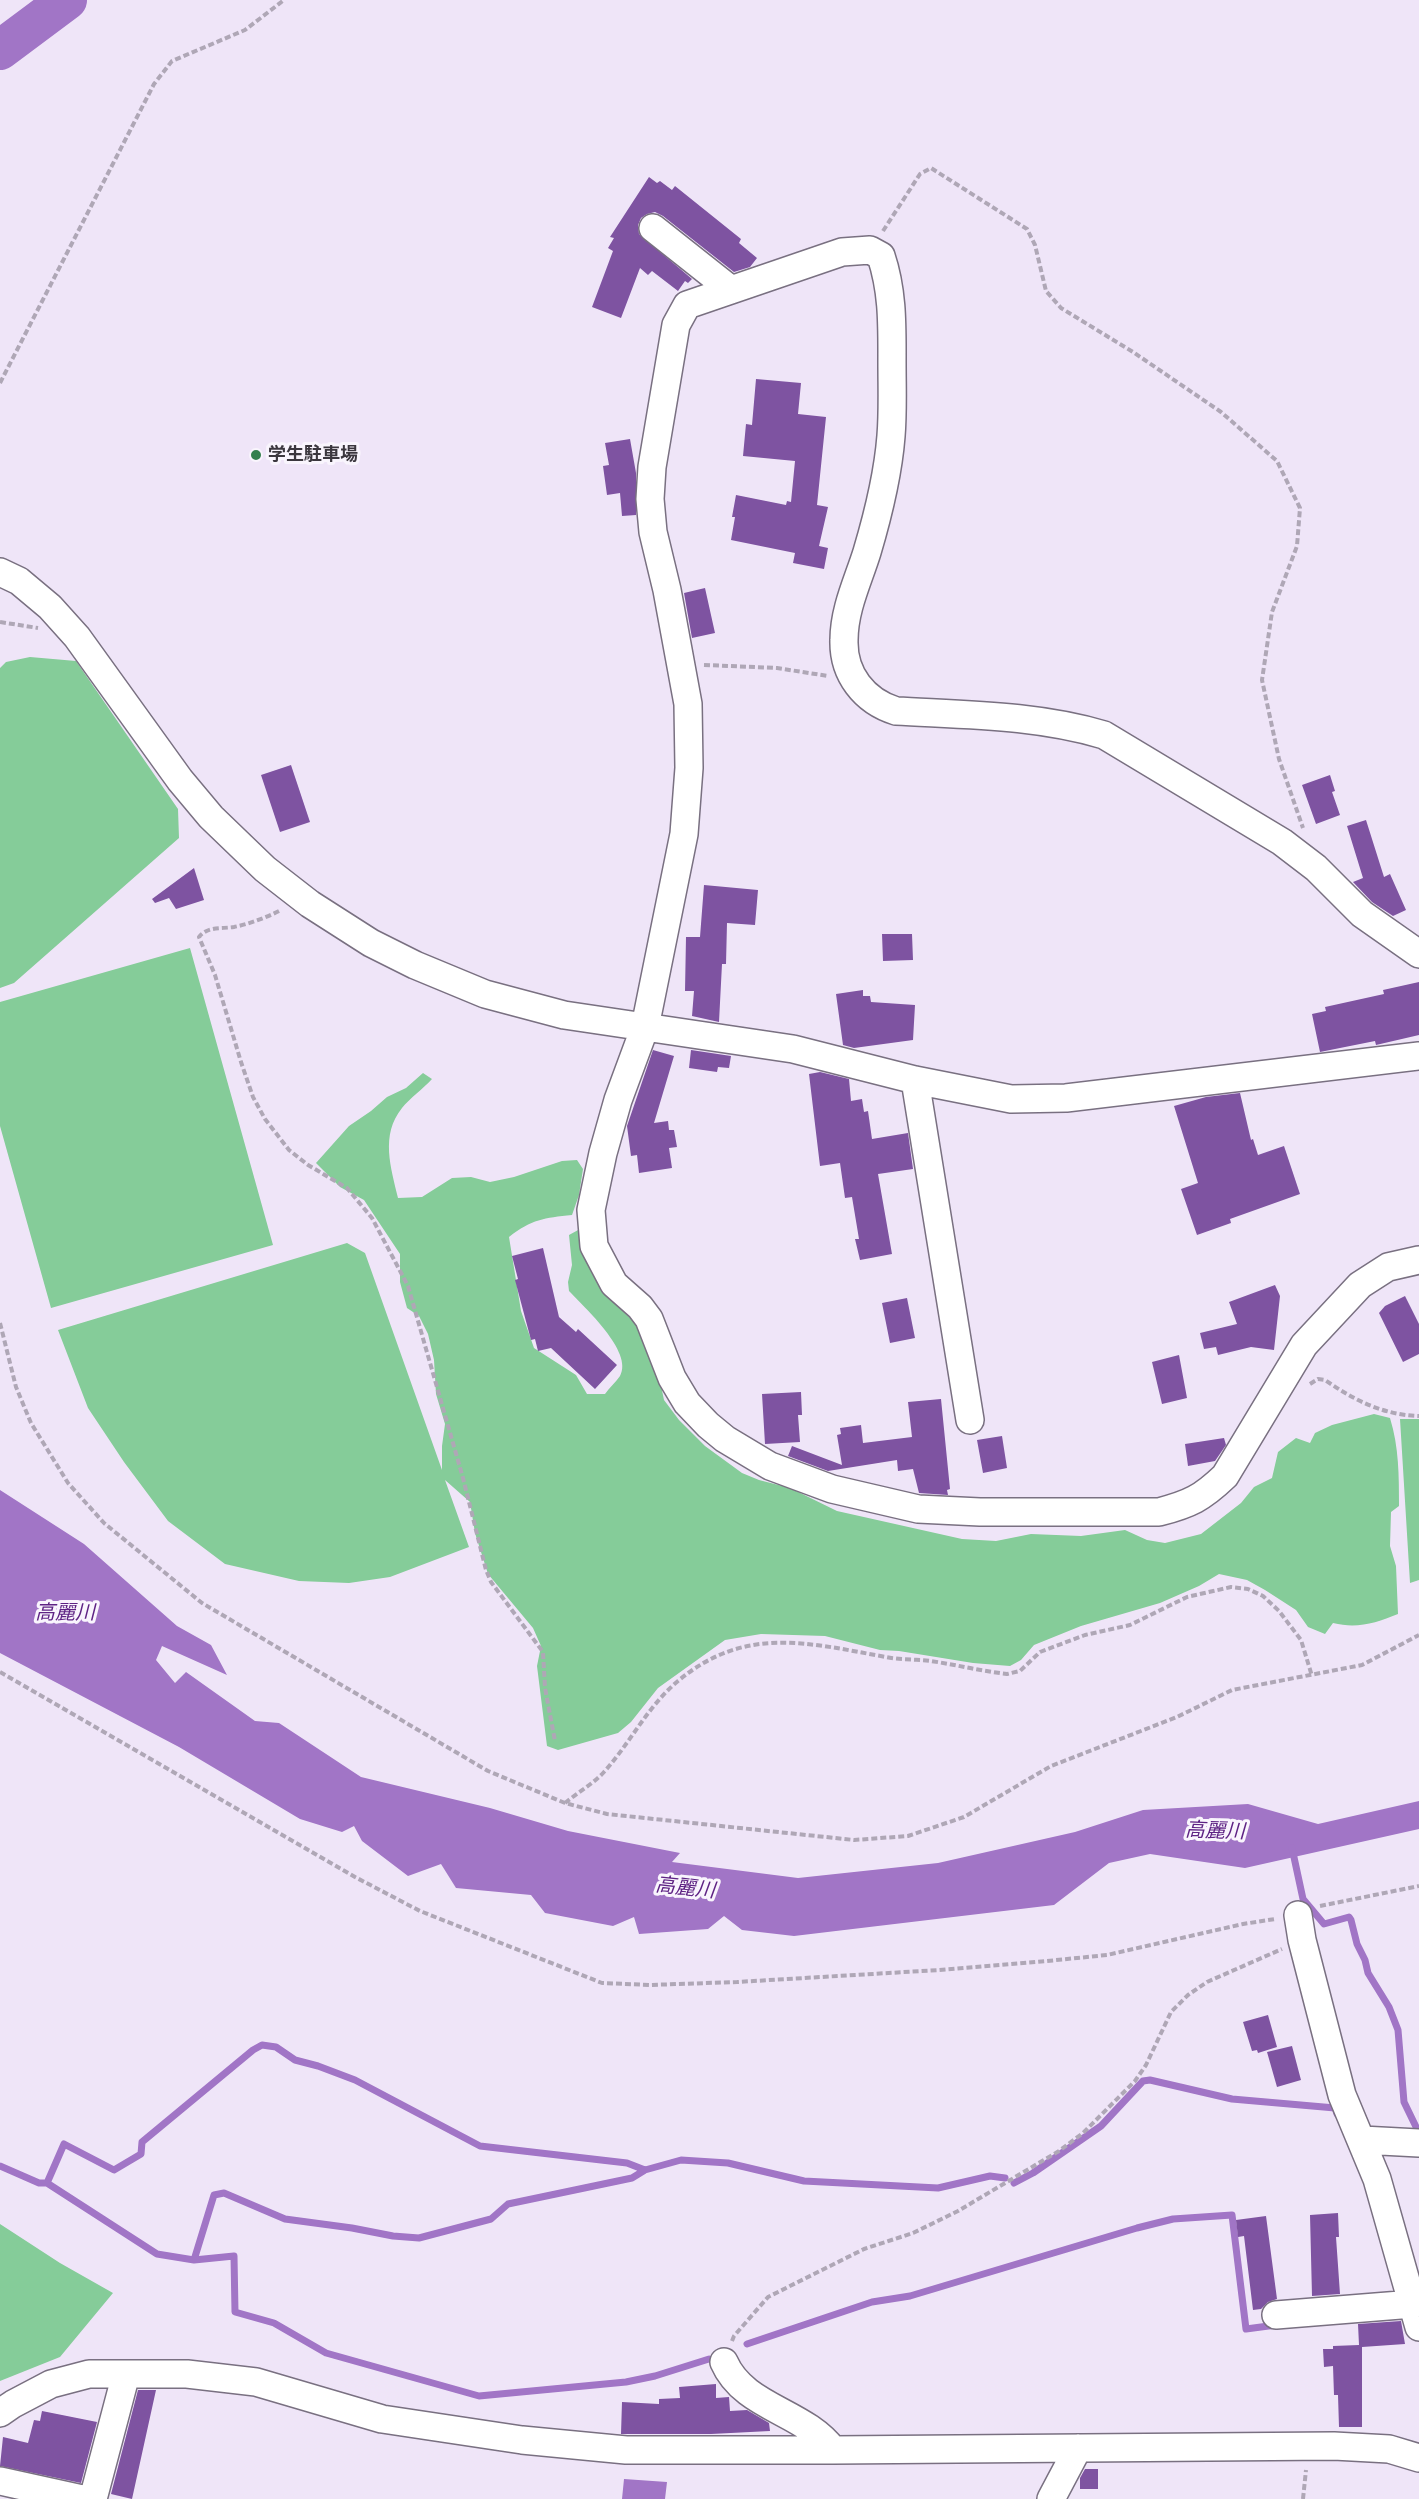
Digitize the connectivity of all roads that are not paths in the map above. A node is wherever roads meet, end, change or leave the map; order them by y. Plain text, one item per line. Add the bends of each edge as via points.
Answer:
1 (653, 228) dead end
2 (730, 289) junction
3 (0, 572) edge
4 (1419, 954) edge
5 (645, 1027) junction
6 (1419, 1056) edge
7 (915, 1080) junction
8 (1419, 1260) edge
9 (970, 1420) dead end
10 (1300, 1928) road end
11 (1362, 2140) junction
12 (1419, 2143) edge
13 (1276, 2315) dead end
14 (1416, 2315) edge
15 (724, 2362) road end
16 (126, 2374) junction
17 (0, 2414) edge
18 (1078, 2448) junction
19 (833, 2450) junction
20 (1419, 2458) edge
21 (0, 2481) edge
22 (82, 2499) edge
23 (93, 2499) edge
24 (1052, 2499) edge

1 - 2 street
2 - 4 street via 842,252 870,250 881,256 893,303 891,434 888,465 867,553 849,603 844,641 849,666 864,695 896,711 1020,718 1104,735 1282,842 1316,868 1362,914
2 - 5 street via 687,305 676,325 652,467 653,532 688,704 689,768 684,834
3 - 5 street via 19,581 50,607 77,637 211,817 298,895 371,943 485,994 564,1015
5 - 7 street via 793,1049
5 - 8 street via 603,1153 591,1210 594,1246 614,1284 649,1319 672,1378 687,1403 708,1425 770,1466 832,1489 918,1509 980,1512 1160,1512 1187,1505 1225,1476 1304,1345 1360,1285 1388,1267
6 - 7 street via 1066,1098 1011,1100
7 - 9 street
10 - 11 street via 1342,2095
11 - 12 street
11 - 14 street
13 - 14 street
15 - 19 street via 730,2377 749,2394 807,2425
16 - 17 street via 89,2374 51,2384
16 - 19 street via 243,2379 382,2419 522,2440 626,2450
16 - 23 street
18 - 19 street
18 - 20 street via 1364,2446
18 - 24 street
21 - 22 street

